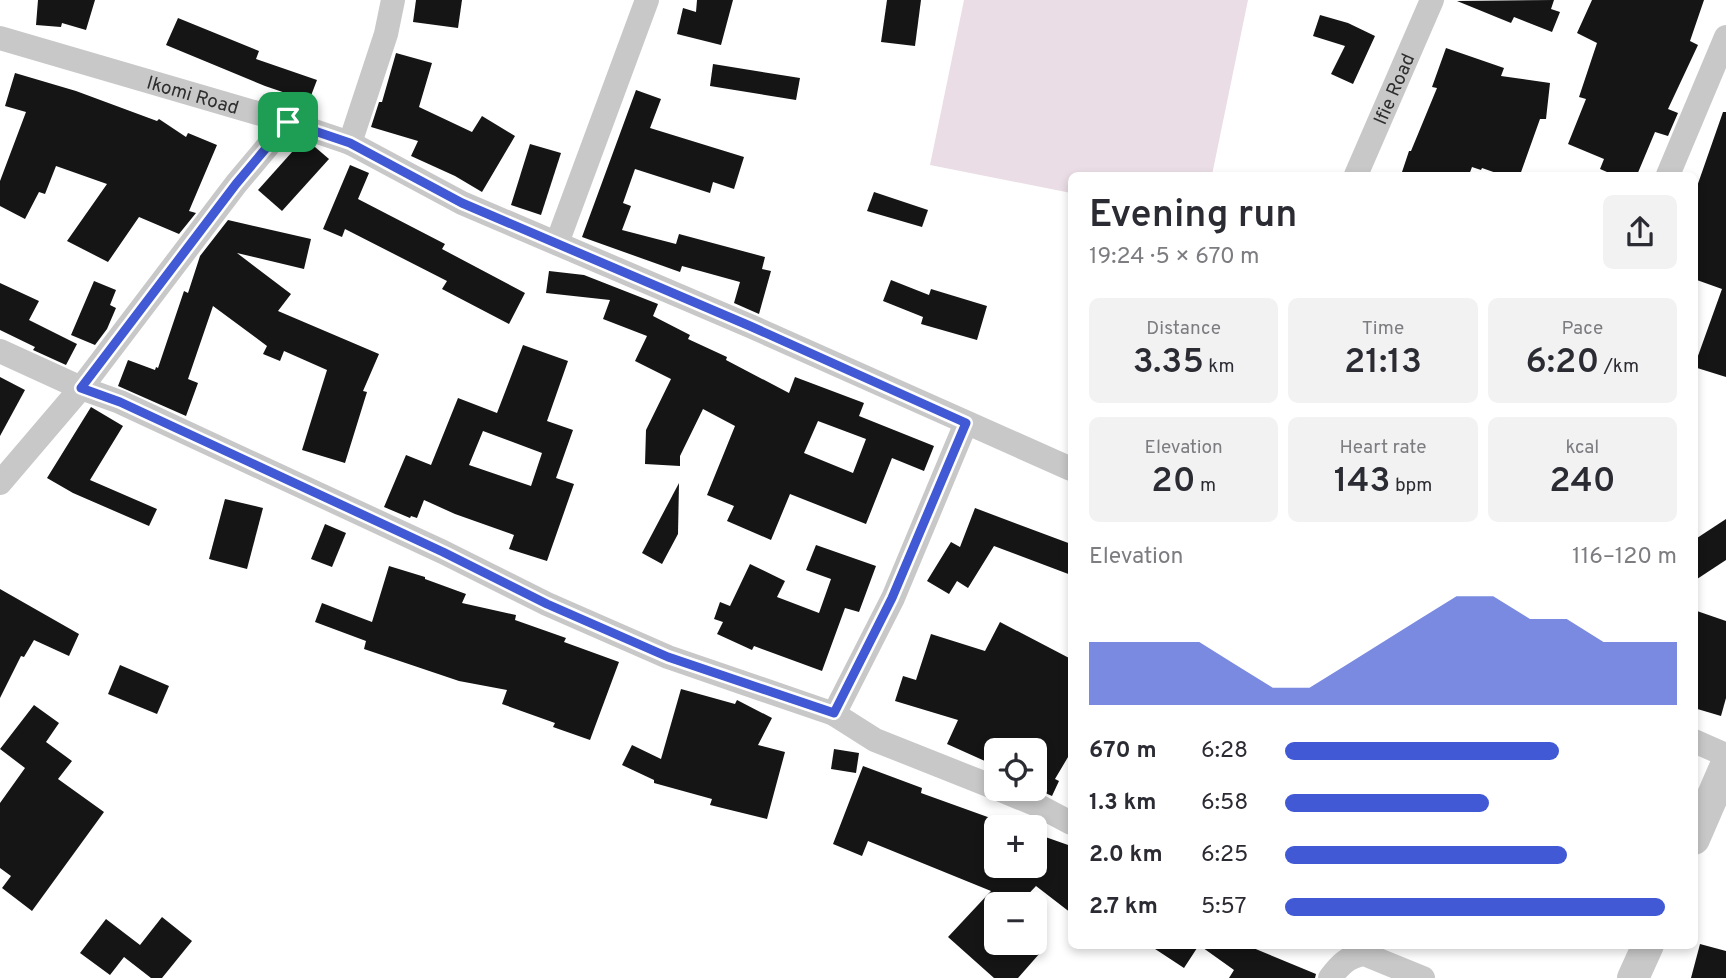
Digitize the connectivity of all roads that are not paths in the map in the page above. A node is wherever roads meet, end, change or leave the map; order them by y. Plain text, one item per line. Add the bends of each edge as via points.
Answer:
1 (393, 0) edge
2 (647, 0) edge
3 (1432, 0) edge
4 (1726, 37) edge
5 (0, 38) edge
6 (288, 122) junction
7 (350, 143) junction
8 (1357, 172) edge
9 (1669, 172) edge
10 (557, 243) junction
11 (0, 351) edge
12 (81, 388) junction
13 (966, 423) junction
14 (1068, 469) edge
15 (0, 483) edge
16 (834, 713) junction
17 (1698, 743) edge
18 (1726, 755) edge
19 (1726, 765) edge
20 (984, 784) edge
21 (1027, 801) edge
22 (1068, 821) edge
23 (1698, 830) edge
24 (1646, 949) edge
25 (1330, 978) edge
26 (1423, 978) edge
27 (1633, 978) edge

1 - 7 street
2 - 10 street
3 - 8 street, Ifie Road
4 - 9 street
5 - 6 street, Ikomi Road
6 - 7 street, Ikomi Road
6 - 12 street
7 - 10 street, Ikomi Road via 462,203
10 - 13 street, Ikomi Road
11 - 12 street
12 - 15 street
12 - 16 street via 120,402 668,657
13 - 14 street, Ikomi Road
13 - 16 street via 892,598
16 - 20 street via 875,740
17 - 18 street
19 - 23 street
21 - 22 street
24 - 27 street
25 - 26 street via 1353,955 1364,954

